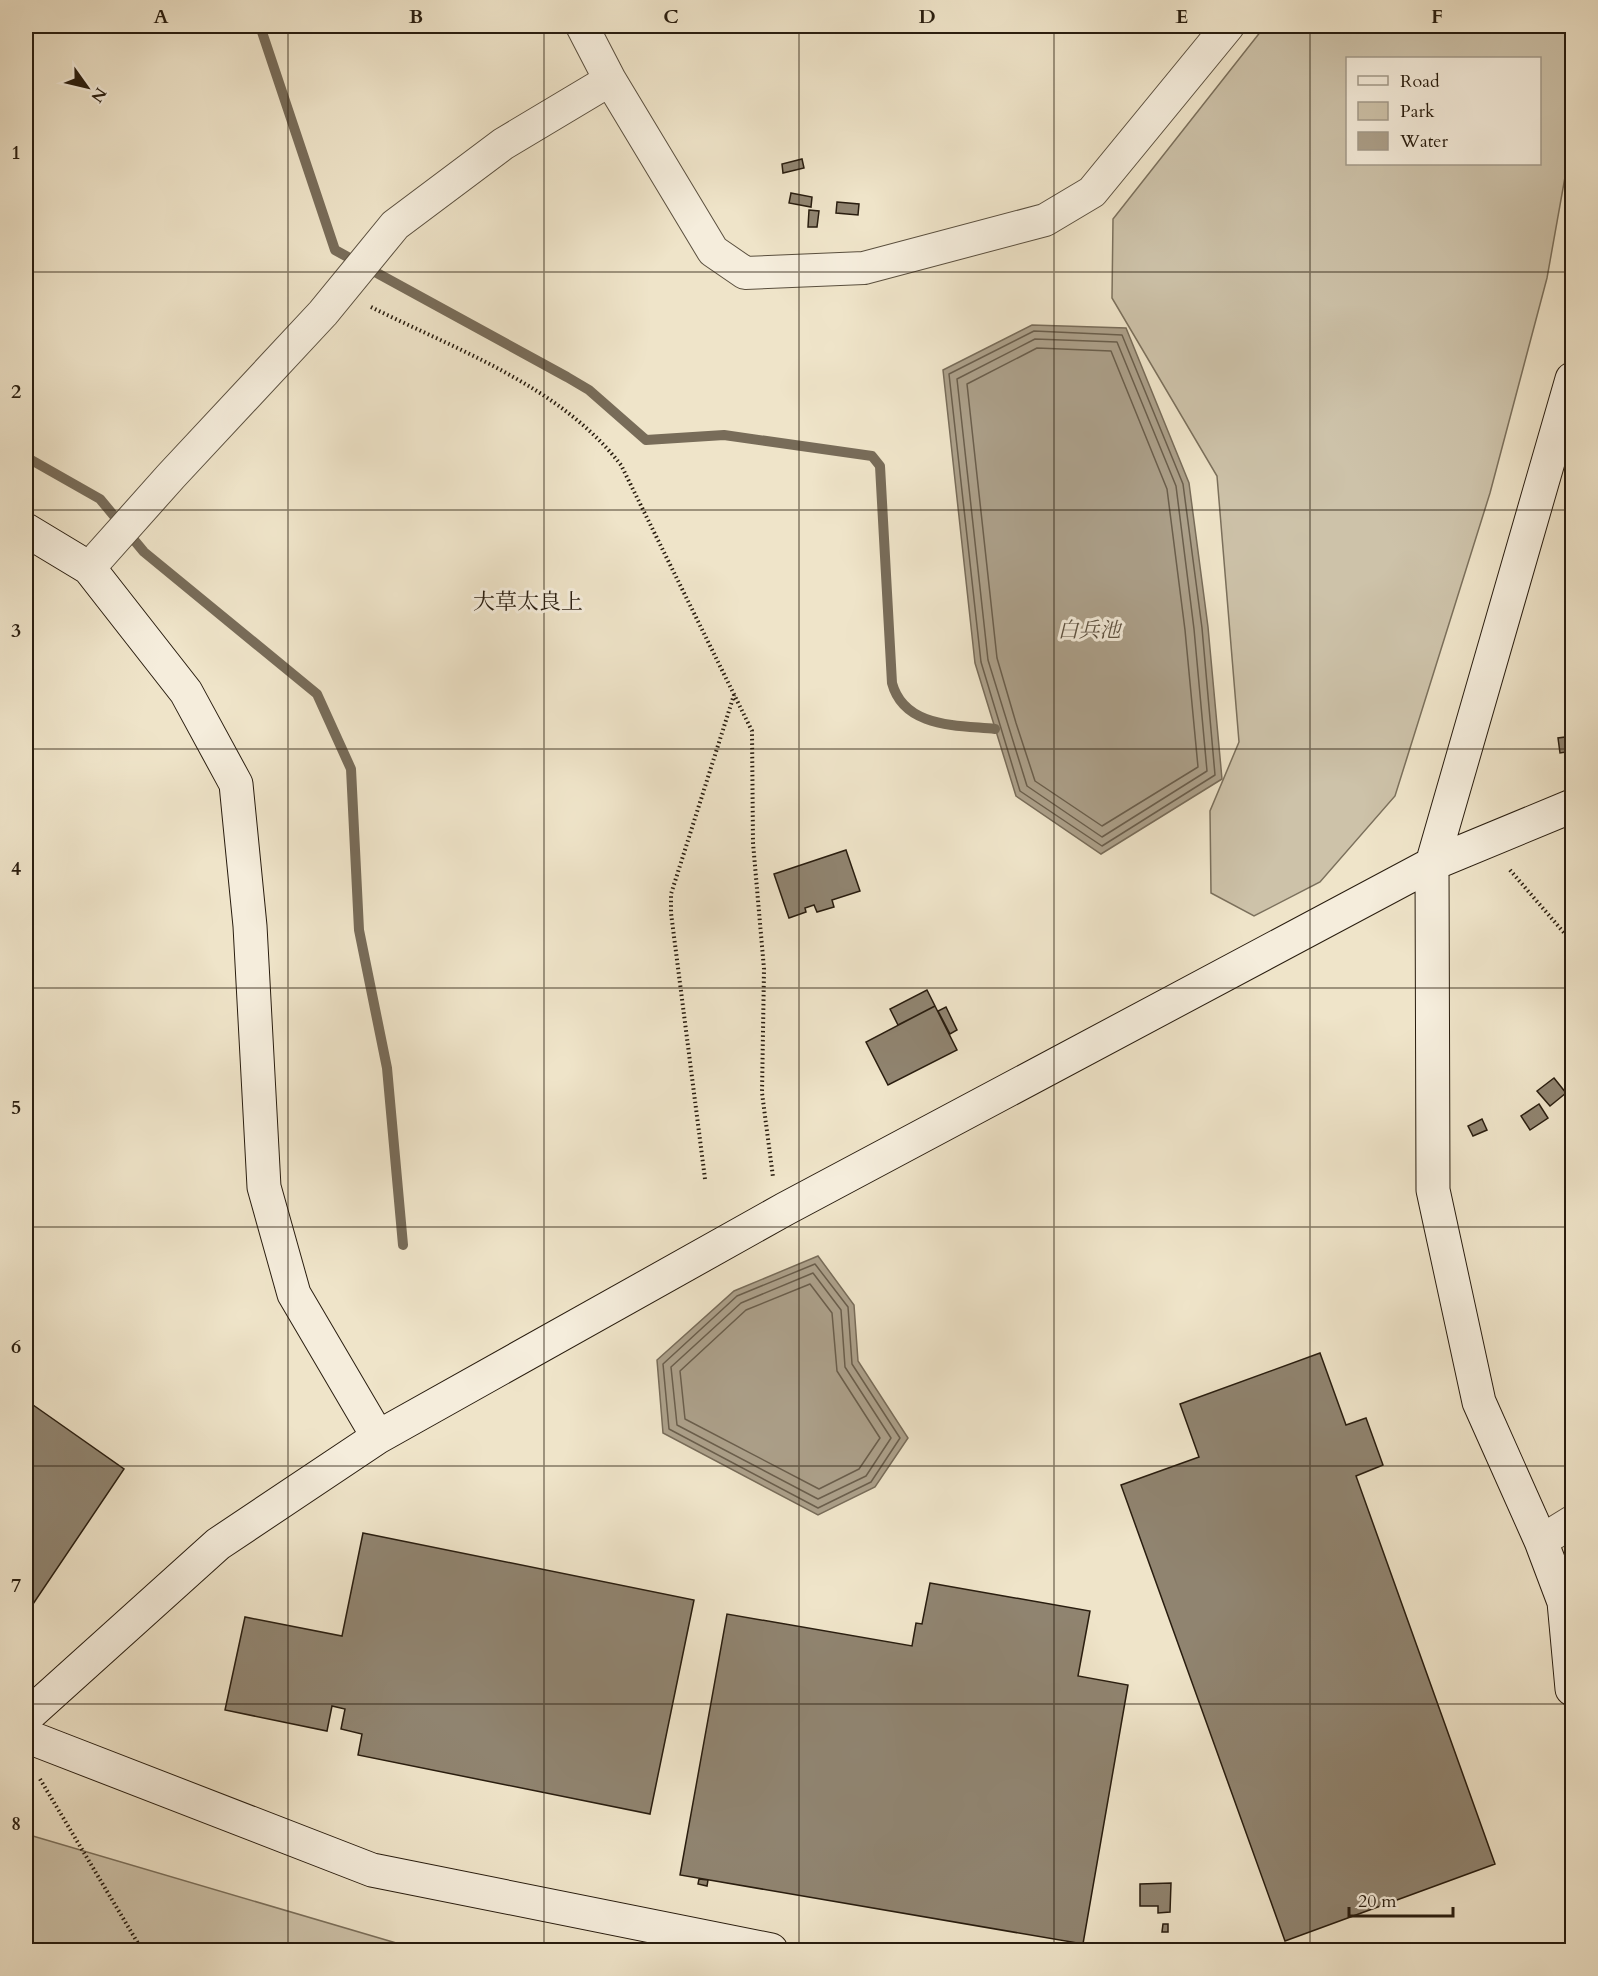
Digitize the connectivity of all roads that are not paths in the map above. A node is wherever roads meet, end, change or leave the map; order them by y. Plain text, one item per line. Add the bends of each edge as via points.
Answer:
1 (582, 26) edge
2 (1228, 26) edge
3 (610, 80) junction
4 (1572, 379) edge
5 (26, 530) edge
6 (89, 568) junction
7 (1572, 806) edge
8 (1432, 864) junction
9 (378, 1437) junction
10 (1572, 1522) edge
11 (1540, 1541) junction
12 (1572, 1689) edge
13 (26, 1717) edge
14 (26, 1736) edge
15 (771, 1950) edge

1 - 3 street
2 - 3 street via 1092,192 1045,219 864,268 745,273 713,251
3 - 6 street via 503,144 395,225 341,292
4 - 8 street
5 - 6 street
6 - 9 street via 186,692 236,784 250,926 264,1187 294,1294
7 - 8 street
8 - 9 street via 785,1209
8 - 11 street via 1433,1190 1479,1401
9 - 13 street via 218,1544
10 - 11 street
11 - 12 street via 1564,1602
14 - 15 street via 372,1870

